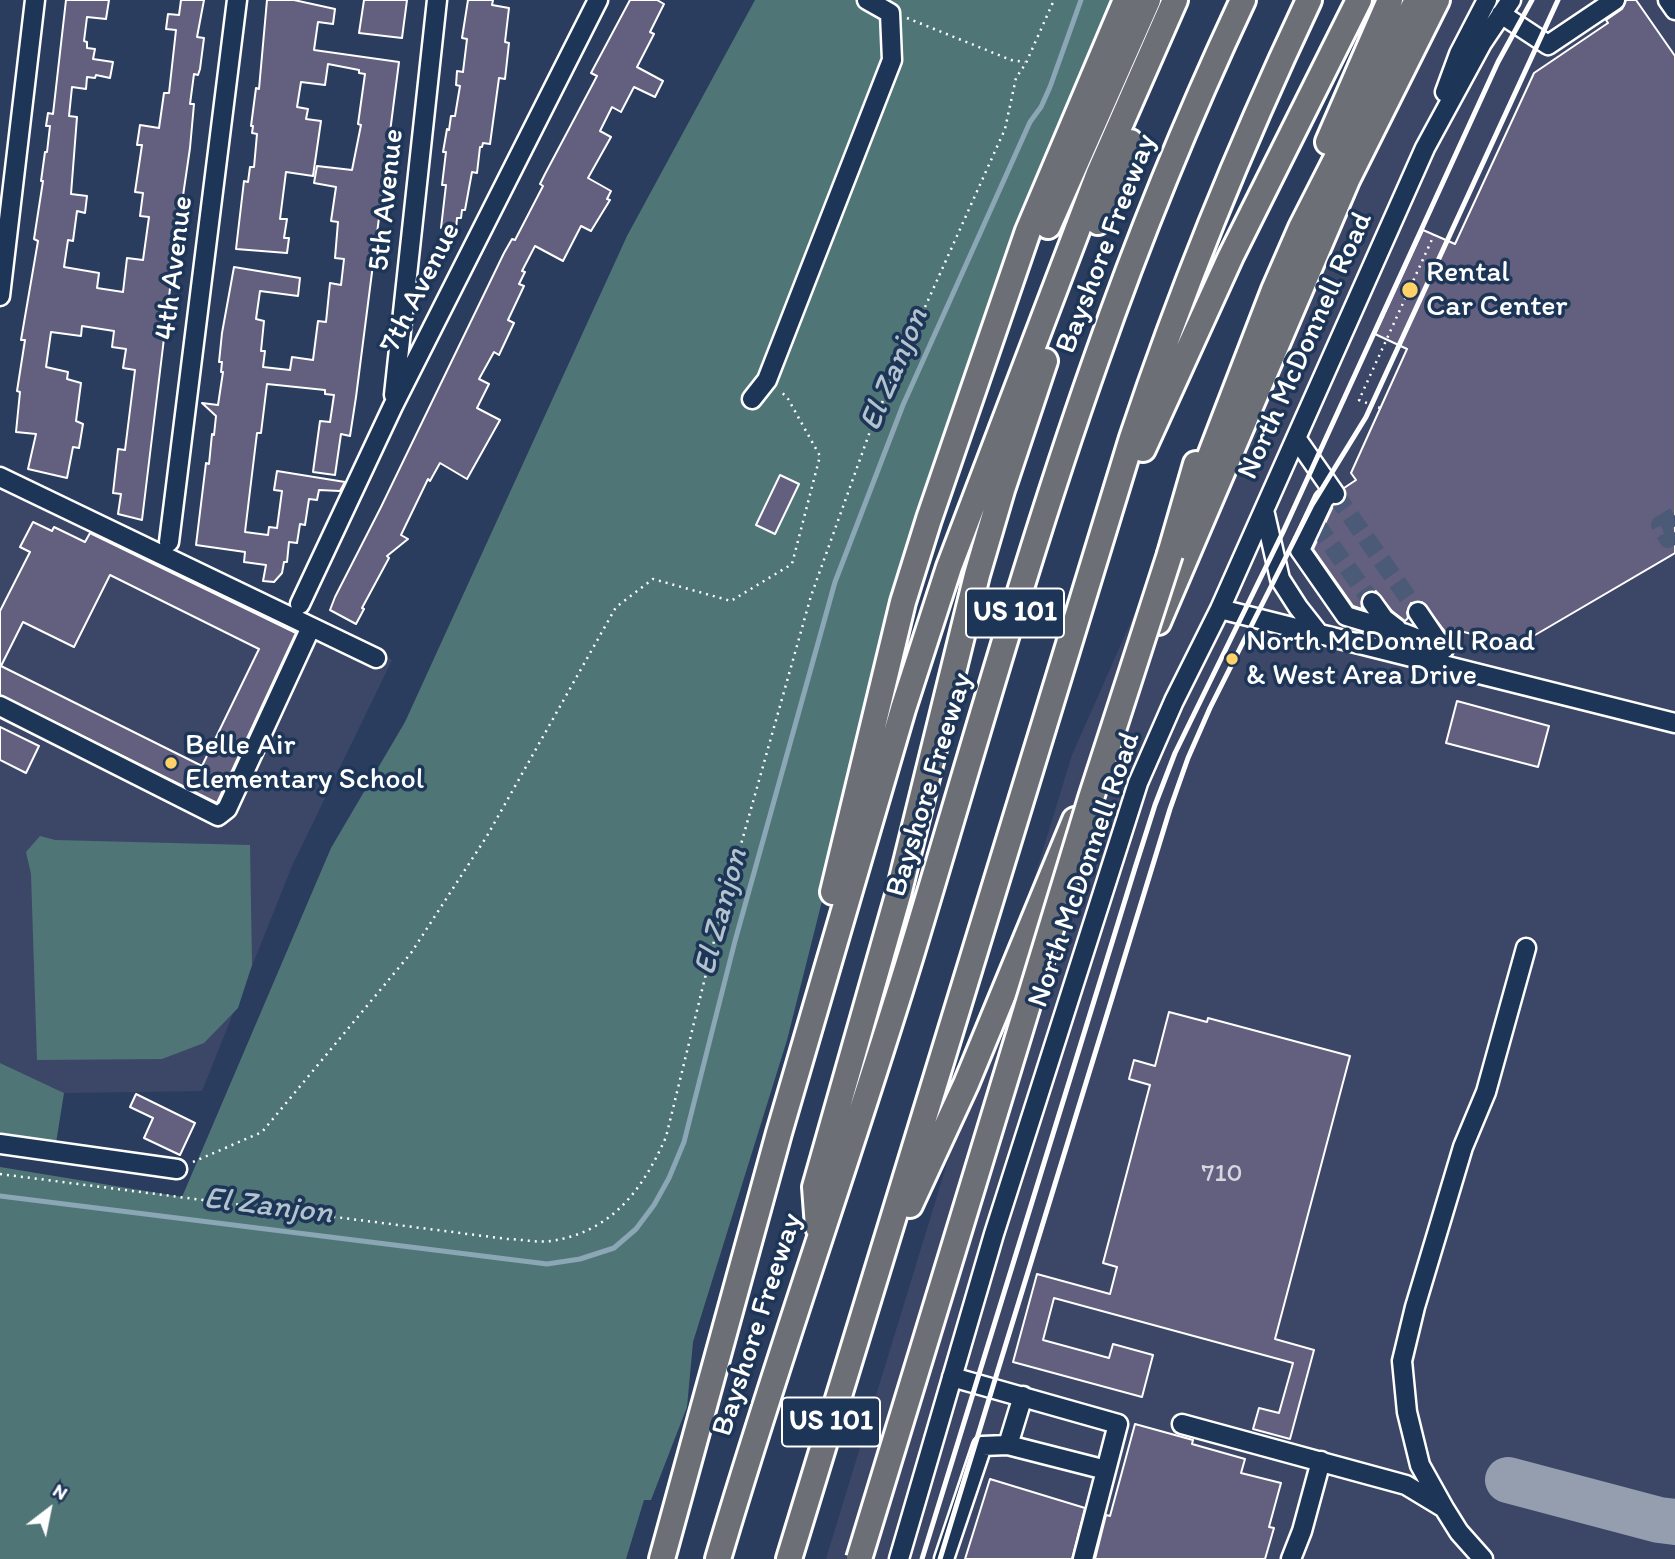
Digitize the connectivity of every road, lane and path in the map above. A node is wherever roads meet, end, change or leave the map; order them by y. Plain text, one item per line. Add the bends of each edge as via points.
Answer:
1 (35, 0) edge
2 (237, 0) edge
3 (437, 0) edge
4 (598, 0) edge
5 (867, 0) edge
6 (1054, 0) edge
7 (1126, 0) edge
8 (1148, 0) edge
9 (1175, 0) edge
10 (1193, 0) edge
11 (1243, 0) edge
12 (1309, 0) edge
13 (1359, 0) edge
14 (1390, 0) edge
15 (1417, 0) edge
16 (1437, 0) edge
17 (1487, 0) edge
18 (1615, 0) edge
19 (1668, 0) edge
20 (1506, 7) edge
21 (1675, 10) edge
22 (890, 13) junction
23 (1026, 62) junction
24 (1425, 148) junction
25 (1296, 227) junction
26 (1434, 235) dead end
27 (0, 296) edge
28 (767, 380) junction
29 (752, 399) dead end
30 (393, 405) junction
31 (1380, 408) dead end
32 (1296, 438) junction
33 (0, 477) edge
34 (1264, 510) junction
35 (929, 519) junction
36 (1099, 541) junction
37 (169, 542) dead end
38 (1371, 602) tunnel mouth
39 (300, 604) dead end
40 (1220, 609) junction
41 (1418, 612) tunnel mouth
42 (311, 627) junction
43 (1403, 633) junction
44 (1320, 635) junction
45 (1444, 649) junction
46 (376, 659) dead end
47 (1455, 670) junction
48 (0, 706) edge
49 (1675, 723) edge
50 (1527, 948) dead end
51 (779, 1133) junction
52 (0, 1144) edge
53 (177, 1169) joint
54 (0, 1174) edge
55 (819, 1238) junction
56 (872, 1285) junction
57 (952, 1377) junction
58 (1023, 1396) junction
59 (1182, 1424) dead end
60 (1008, 1445) junction
61 (1321, 1461) junction
62 (1106, 1471) junction
63 (1444, 1508) junction
64 (662, 1559) edge
65 (718, 1559) edge
66 (789, 1559) edge
67 (859, 1559) edge
68 (899, 1559) edge
69 (944, 1559) edge
70 (1083, 1559) edge
71 (1291, 1559) edge
72 (1483, 1559) edge

1 - 27 street
2 - 37 street, 4th Avenue
3 - 30 street, 5th Avenue
4 - 30 street, 7th Avenue
5 - 22 street
6 - 23 path
7 - 35 highway via 1036,211
8 - 35 highway via 1054,211
9 - 51 highway via 1099,173 949,567
10 - 55 highway via 1074,282 1002,490 956,652 898,895 815,1187
11 - 55 highway, Bayshore Freeway / US 101 via 1168,170 1085,392
12 - 36 highway, US 101 via 1198,256
13 - 36 highway via 1231,256
14 - 25 highway
15 - 25 highway
16 - 56 highway via 1330,218 966,1084
17 - 24 street, North McDonnell Road via 1459,54
18 - 20 street via 1548,45
19 - 21 street
20 - 24 street, North McDonnell Road
22 - 23 path
22 - 28 street via 892,60
23 - 54 path via 1016,78 1005,129 873,423 811,596 716,933 666,1136 653,1167 620,1210 592,1228 549,1241
24 - 32 street, North McDonnell Road
25 - 67 highway, bridge via 1170,554
26 - 31 path via 1359,400
28 - 29 street
28 - 53 path via 788,397 820,456 792,564 731,601 653,579 616,607 486,836 411,953 262,1132
30 - 39 street, 7th Avenue
32 - 34 street, North McDonnell Road
32 - 43 street via 1334,492 1324,499 1300,550 1346,615
33 - 42 street
34 - 40 street, North McDonnell Road
34 - 44 street via 1280,579
35 - 51 highway via 903,602
36 - 56 highway, US 101
38 - 43 street
40 - 44 street
40 - 57 street, North McDonnell Road via 1138,783
41 - 45 street
42 - 46 street
42 - 48 street via 227,809 218,816
43 - 45 street
44 - 47 street
45 - 47 street
47 - 49 street
50 - 63 street via 1486,1092 1463,1147 1402,1361 1420,1465
51 - 64 highway
52 - 53 street
55 - 65 highway, Bayshore Freeway / US 101
56 - 66 highway, US 101
57 - 58 street
57 - 68 street, North McDonnell Road
58 - 60 street
58 - 62 street via 1118,1424
59 - 61 street
60 - 62 street
60 - 69 street via 982,1446
61 - 63 street via 1406,1485
61 - 71 street
62 - 70 street
63 - 72 street

